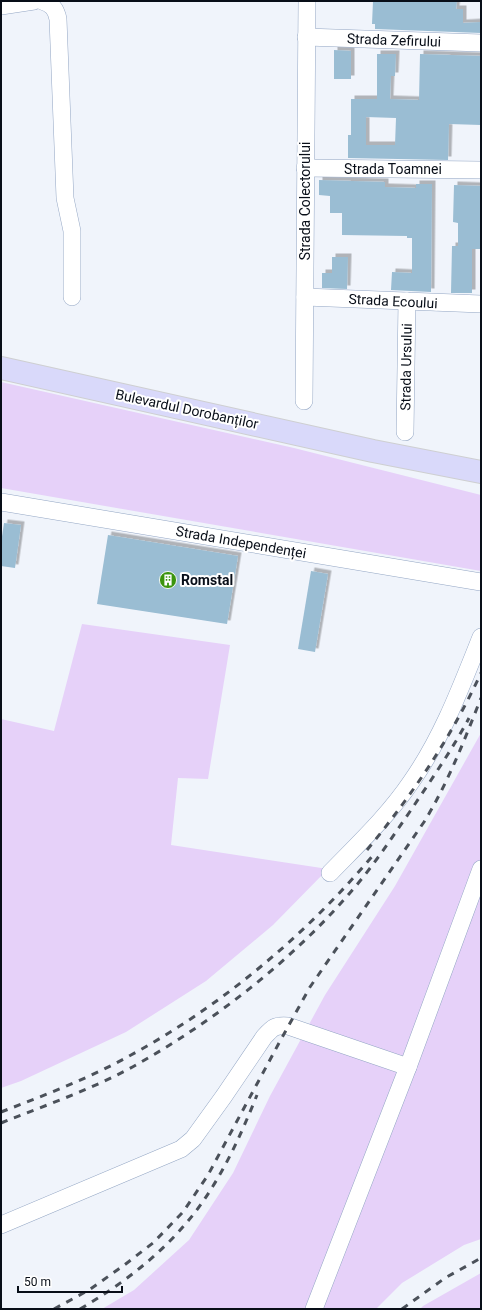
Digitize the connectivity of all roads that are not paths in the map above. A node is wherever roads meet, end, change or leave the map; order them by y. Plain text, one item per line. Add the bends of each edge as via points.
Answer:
1 (34, 1) edge
2 (42, 1) edge
3 (307, 1) edge
4 (1, 6) edge
5 (306, 37) junction
6 (481, 43) edge
7 (305, 168) junction
8 (481, 170) edge
9 (72, 297) dead end
10 (306, 297) junction
11 (407, 301) junction
12 (481, 304) edge
13 (1, 368) edge
14 (304, 402) dead end
15 (405, 432) dead end
16 (481, 472) edge
17 (1, 502) edge
18 (481, 582) edge
19 (481, 637) edge
20 (481, 869) edge
21 (330, 873) dead end
22 (408, 1067) junction
23 (1, 1225) edge
24 (314, 1309) edge

1 - 4 street
2 - 9 street via 56,9 58,19 65,198 72,230
3 - 5 street, Strada Colectorului
5 - 6 street, Strada Zefirului
5 - 7 street, Strada Colectorului
7 - 8 street, Strada Toamnei
7 - 10 street, Strada Colectorului
10 - 11 street, Strada Ecoului
10 - 14 street, Strada Colectorului
11 - 12 street, Strada Ecoului
11 - 15 street, Strada Ursului
13 - 16 main road, Bulevardul Dorobanților via 372,451
17 - 18 street, Strada Independenței
19 - 21 street via 452,708 411,782 370,832
20 - 22 street
22 - 23 street via 288,1026 278,1026 264,1037 193,1139 181,1149
22 - 24 street

